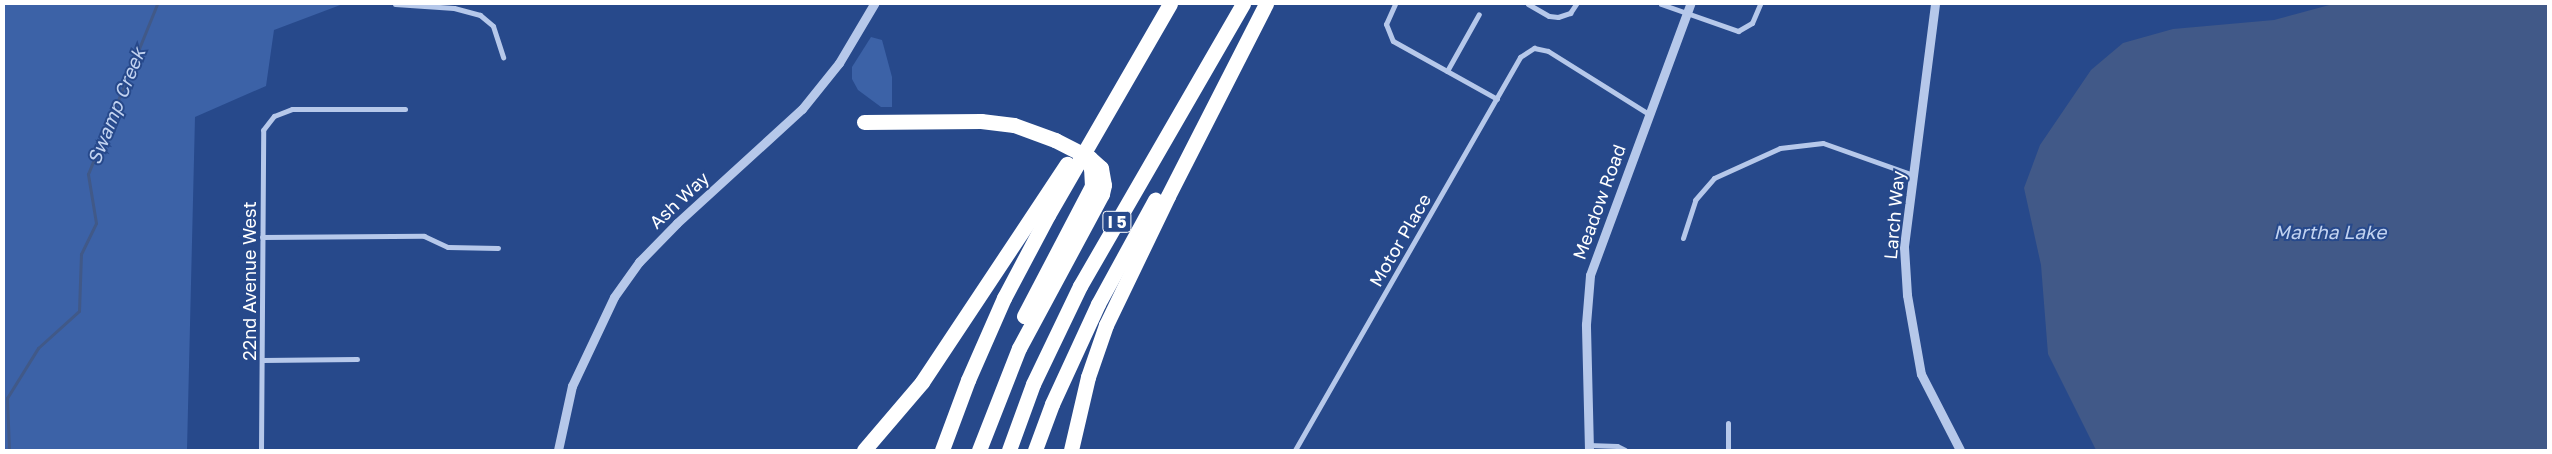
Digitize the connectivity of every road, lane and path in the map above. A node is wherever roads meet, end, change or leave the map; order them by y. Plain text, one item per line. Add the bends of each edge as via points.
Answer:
1 (395, 4) edge
2 (874, 4) edge
3 (1170, 4) edge
4 (1243, 4) edge
5 (1266, 4) edge
6 (1395, 4) edge
7 (1528, 4) edge
8 (1576, 4) edge
9 (1661, 4) edge
10 (1760, 4) edge
11 (1935, 4) edge
12 (1689, 8) edge
13 (1479, 14) dead end
14 (503, 57) dead end
15 (1446, 71) junction
16 (1120, 89) junction
17 (1220, 92) junction
18 (1497, 99) junction
19 (405, 109) dead end
20 (1649, 114) junction
21 (864, 122) dead end
22 (1080, 154) junction
23 (1913, 175) junction
24 (262, 237) junction
25 (1683, 238) dead end
26 (498, 248) dead end
27 (357, 359) dead end
28 (262, 360) junction
29 (1728, 423) dead end
30 (1588, 448) edge
31 (261, 450) edge
32 (558, 450) edge
33 (864, 450) edge
34 (942, 450) edge
35 (971, 450) edge
36 (980, 450) edge
37 (1009, 450) edge
38 (1035, 450) edge
39 (1070, 450) edge
40 (1295, 450) edge
41 (1625, 450) edge
42 (1728, 450) edge
43 (1960, 450) edge

1 - 14 street via 454,8 480,15 493,26
2 - 32 street, Ash Way via 839,63 802,109 677,223 639,262 624,283 592,337 572,386
3 - 16 highway
4 - 37 highway, I 5 via 1080,286 1033,384
5 - 17 highway
6 - 15 street via 1386,24 1393,41
7 - 8 street via 1549,16 1558,17 1570,13
9 - 12 street
10 - 12 street via 1752,23 1738,31
11 - 23 street, Larch Way
12 - 20 street, Meadow Road
13 - 15 street
15 - 18 street
16 - 33 highway via 922,382
16 - 34 highway via 1004,298
17 - 38 highway via 1098,304 1052,404
17 - 39 highway via 1106,325 1088,377
18 - 20 street, Motor Place via 1520,57 1534,48 1548,51
18 - 40 street, Motor Place
19 - 24 street, 22nd Avenue West via 292,109 274,116 263,130
20 - 30 street, Meadow Road via 1590,275 1586,324
21 - 22 highway via 981,121 1029,130
22 - 35 highway via 1091,168 1093,177 1089,194 1016,334
22 - 36 highway via 1101,168 1104,185 1019,348
23 - 25 street via 1822,143 1780,148 1714,178 1695,200
23 - 43 street, Larch Way via 1904,248 1912,329 1922,374
24 - 26 street via 424,236 448,247
24 - 28 street, 22nd Avenue West
27 - 28 street
28 - 31 street, 22nd Avenue West
29 - 42 street
30 - 41 street via 1616,446

